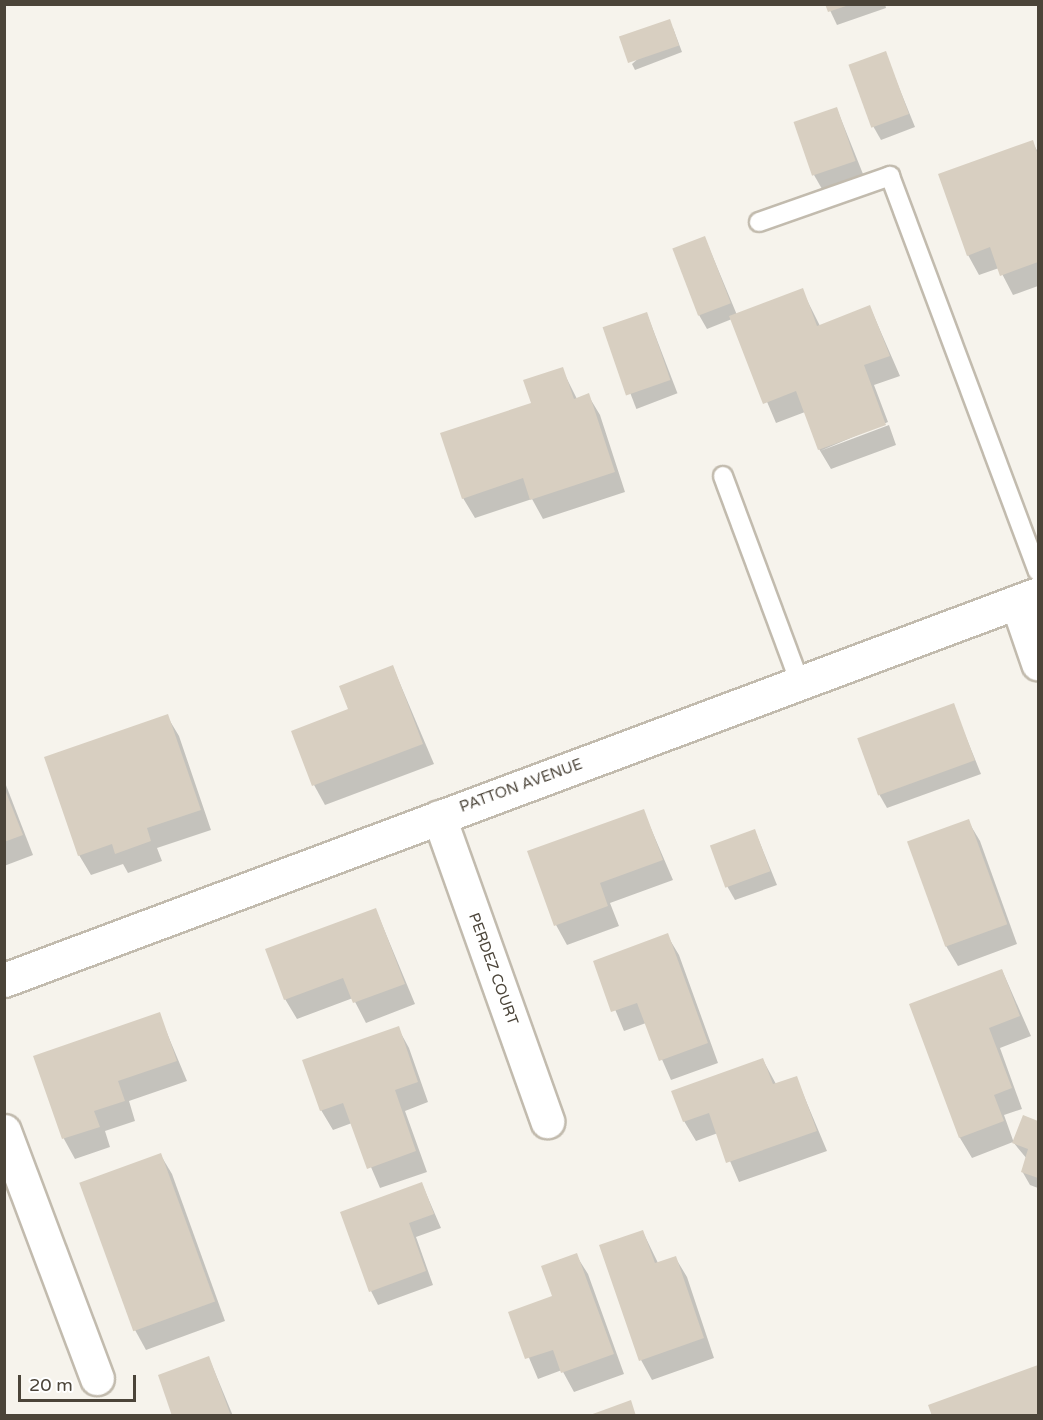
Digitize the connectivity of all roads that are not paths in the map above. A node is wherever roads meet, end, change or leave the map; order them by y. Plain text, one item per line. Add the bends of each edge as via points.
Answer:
1 (759, 222) dead end
2 (723, 476) dead end
3 (1038, 571) edge
4 (1028, 598) edge
5 (1038, 663) edge
6 (800, 683) junction
7 (439, 817) junction
8 (4, 980) edge
9 (547, 1121) dead end
10 (4, 1131) edge
11 (97, 1378) dead end

1 - 3 lane via 890,176
2 - 6 lane
4 - 5 street
4 - 6 street, PATTON AVENUE
6 - 7 street, PATTON AVENUE
7 - 8 street, PATTON AVENUE
7 - 9 street, PERDEZ COURT
10 - 11 street

